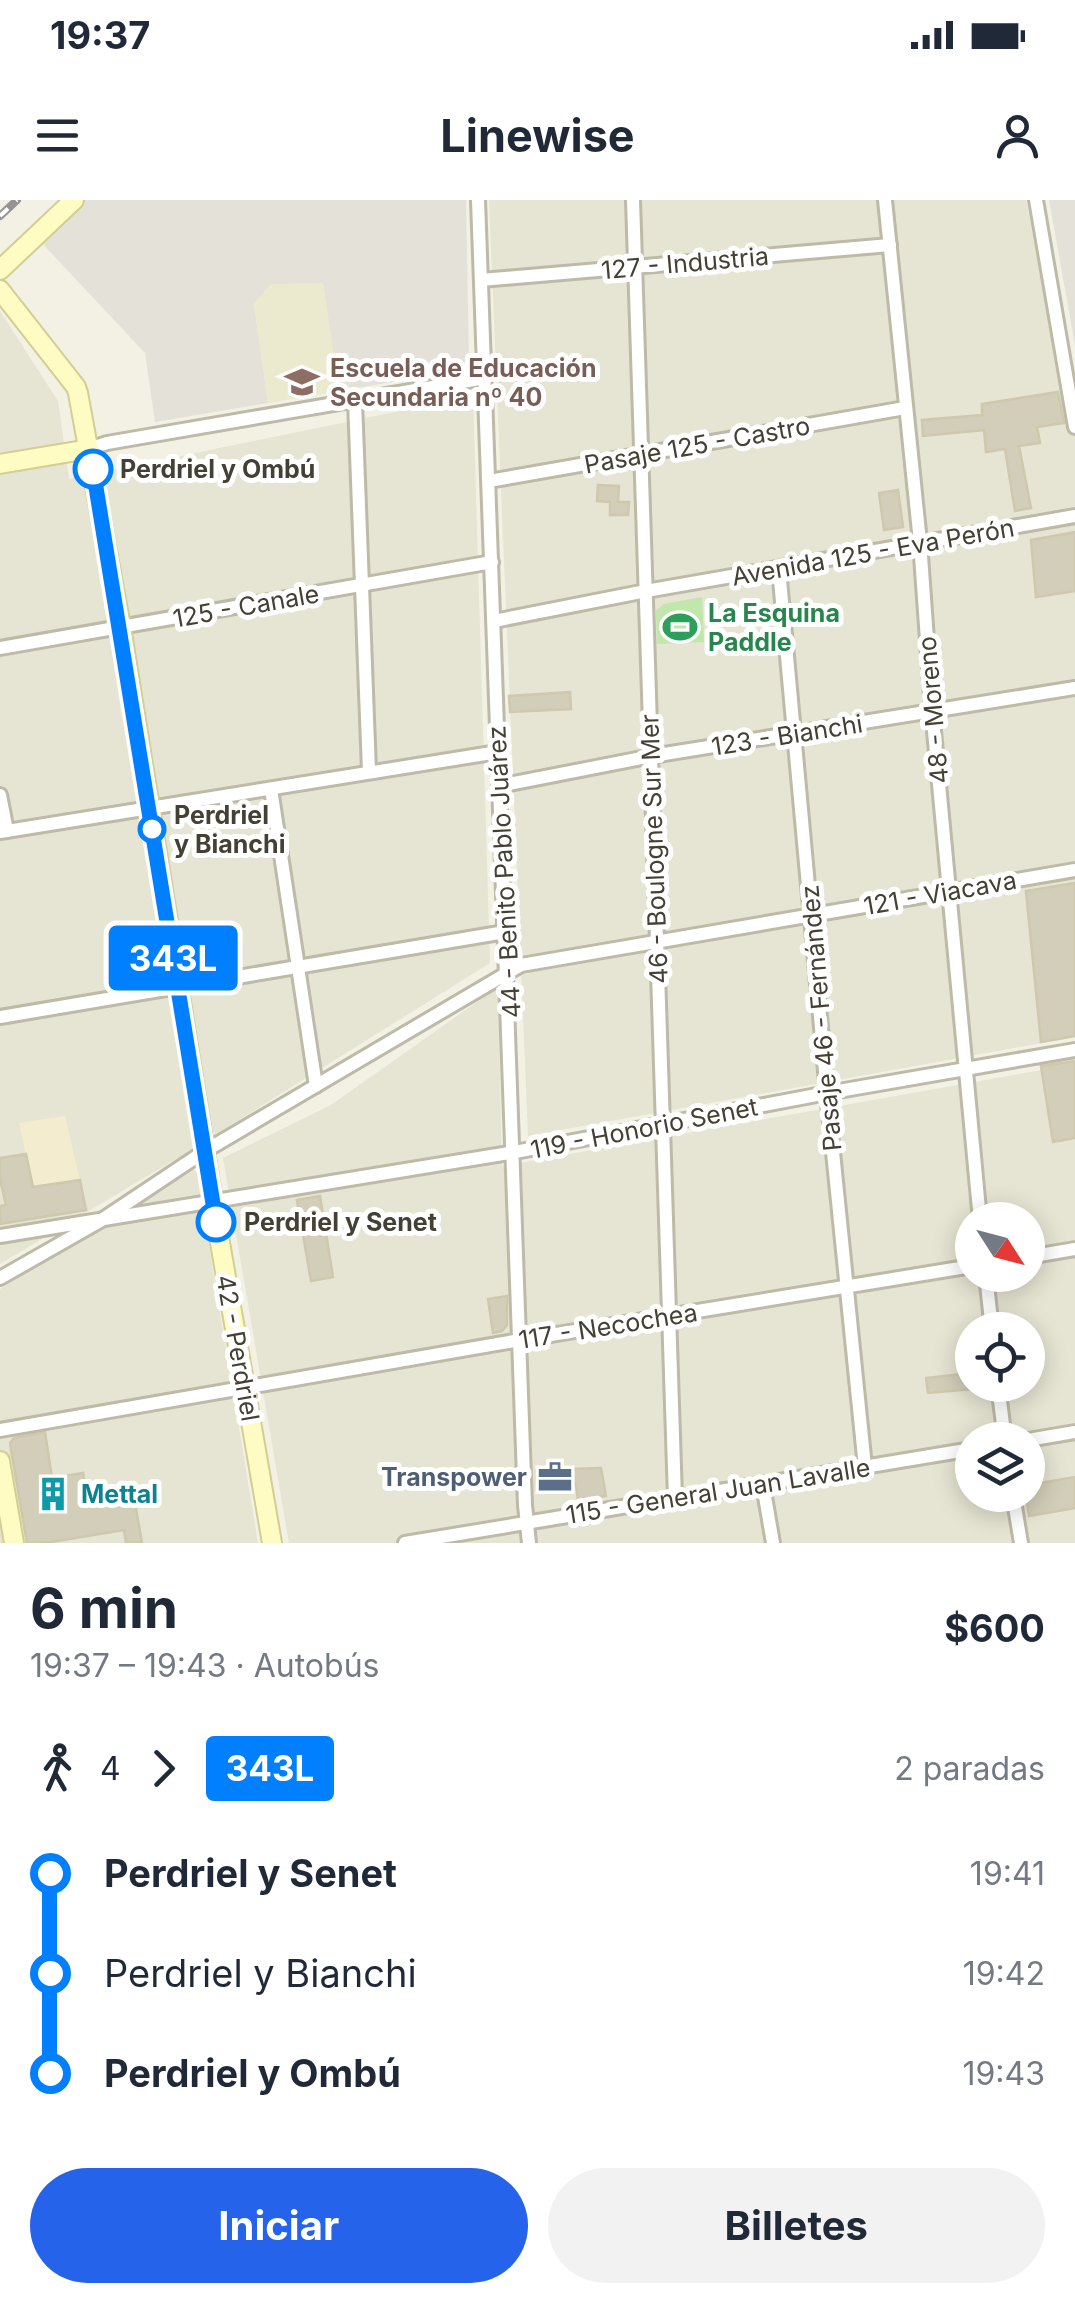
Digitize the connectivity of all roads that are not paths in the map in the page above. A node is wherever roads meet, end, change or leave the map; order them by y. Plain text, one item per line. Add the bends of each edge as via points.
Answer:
1 (74, 200) edge
2 (478, 200) edge
3 (633, 200) edge
4 (885, 200) edge
5 (1036, 200) edge
6 (890, 245) junction
7 (635, 267) junction
8 (0, 270) edge
9 (481, 280) junction
10 (0, 290) edge
11 (485, 378) junction
12 (356, 401) junction
13 (906, 408) junction
14 (1075, 427) edge
15 (90, 449) junction
16 (642, 455) junction
17 (0, 464) edge
18 (489, 481) junction
19 (1075, 516) edge
20 (920, 542) junction
21 (492, 562) junction
22 (779, 569) junction
23 (361, 586) junction
24 (646, 591) junction
25 (494, 621) junction
26 (120, 628) junction
27 (0, 648) edge
28 (1075, 688) edge
29 (932, 710) junction
30 (796, 734) junction
31 (498, 752) junction
32 (652, 756) junction
33 (369, 771) junction
34 (499, 786) junction
35 (271, 789) junction
36 (0, 794) edge
37 (149, 809) junction
38 (3, 832) edge
39 (1075, 870) edge
40 (949, 892) junction
41 (810, 916) junction
42 (506, 932) junction
43 (656, 941) junction
44 (298, 968) junction
45 (509, 970) junction
46 (178, 987) junction
47 (0, 1016) edge
48 (1075, 1050) edge
49 (966, 1069) junction
50 (316, 1086) junction
51 (827, 1093) junction
52 (661, 1125) junction
53 (205, 1152) junction
54 (516, 1152) junction
55 (213, 1202) junction
56 (978, 1202) edge
57 (100, 1221) junction
58 (0, 1236) edge
59 (1075, 1249) edge
60 (1045, 1254) edge
61 (955, 1269) edge
62 (0, 1278) edge
63 (847, 1286) junction
64 (670, 1316) junction
65 (520, 1340) junction
66 (245, 1389) junction
67 (0, 1430) edge
68 (1075, 1432) edge
69 (1045, 1437) edge
70 (955, 1453) edge
71 (0, 1461) edge
72 (865, 1467) junction
73 (763, 1485) junction
74 (675, 1498) junction
75 (1016, 1512) edge
76 (526, 1523) junction
77 (14, 1543) edge
78 (272, 1543) edge
79 (405, 1543) edge
80 (529, 1543) edge
81 (773, 1543) edge
82 (1021, 1543) edge

1 - 8 street
2 - 9 street, 44 - Benito Pablo Juárez
3 - 7 street, 46 - Boulogne Sur Mer
4 - 6 street, 48 - Moreno
5 - 14 street
6 - 7 street, 127 - Industria
6 - 13 street, 48 - Moreno
7 - 9 street, 127 - Industria
7 - 16 street, 46 - Boulogne Sur Mer
9 - 11 street, 44 - Benito Pablo Juárez
10 - 15 street, 42 - Perdriel via 76,387
11 - 12 street
11 - 18 street, 44 - Benito Pablo Juárez
12 - 15 street
12 - 23 street
13 - 16 street, Pasaje 125 - Castro
13 - 20 street, 48 - Moreno
15 - 17 street
15 - 26 street, 42 - Perdriel
16 - 18 street, Pasaje 125 - Castro
16 - 24 street, 46 - Boulogne Sur Mer
18 - 21 street, 44 - Benito Pablo Juárez
19 - 20 street, Avenida 125 - Eva Perón
20 - 22 street, Avenida 125 - Eva Perón
20 - 29 street, 48 - Moreno
21 - 23 street, 125 - Canale
21 - 25 street, 44 - Benito Pablo Juárez
22 - 24 street, Avenida 125 - Eva Perón
22 - 30 street, Pasaje 46 - Fernández
23 - 26 street, 125 - Canale
23 - 33 street
24 - 25 street, Avenida 125 - Eva Perón
24 - 32 street, 46 - Boulogne Sur Mer
25 - 31 street, 44 - Benito Pablo Juárez
26 - 27 street, 125 - Canale
26 - 37 street, 42 - Perdriel
28 - 29 street, 123 - Bianchi
29 - 30 street, 123 - Bianchi
29 - 40 street, 48 - Moreno
30 - 32 street, 123 - Bianchi
30 - 41 street, Pasaje 46 - Fernández
31 - 33 street
31 - 34 street, 44 - Benito Pablo Juárez
32 - 34 street, 123 - Bianchi
32 - 43 street, 46 - Boulogne Sur Mer
33 - 35 street
34 - 42 street, 44 - Benito Pablo Juárez
35 - 37 street
35 - 44 street
36 - 38 street
37 - 38 street
37 - 46 street, 42 - Perdriel
39 - 40 street, 121 - Viacava
40 - 41 street, 121 - Viacava
40 - 49 street, 48 - Moreno
41 - 43 street, 121 - Viacava
41 - 51 street, Pasaje 46 - Fernández
42 - 44 street
42 - 45 street, 44 - Benito Pablo Juárez
43 - 45 street, 121 - Viacava
43 - 52 street, 46 - Boulogne Sur Mer
44 - 46 street
44 - 50 street
45 - 50 street, 121 - Viacava
45 - 54 street, 44 - Benito Pablo Juárez
46 - 47 street
46 - 53 street, 42 - Perdriel
48 - 49 street, 119 - Honorio Senet
49 - 51 street, 119 - Honorio Senet
49 - 56 street, 48 - Moreno
50 - 53 street, 121 - Viacava
51 - 52 street, 119 - Honorio Senet
51 - 63 street, Pasaje 46 - Fernández
52 - 54 street, 119 - Honorio Senet
52 - 64 street, 46 - Boulogne Sur Mer
53 - 55 street, 42 - Perdriel
53 - 57 street, 121 - Viacava
54 - 55 street, 119 - Honorio Senet
54 - 65 street, 44 - Benito Pablo Juárez
55 - 57 street, 119 - Honorio Senet
55 - 66 street, 42 - Perdriel
57 - 58 street, 119 - Honorio Senet
57 - 62 street, 121 - Viacava
59 - 60 street
61 - 63 street, 117 - Necochea
63 - 64 street, 117 - Necochea
63 - 72 street, Pasaje 46 - Fernández
64 - 65 street, 117 - Necochea
64 - 74 street, 46 - Boulogne Sur Mer
65 - 66 street, 117 - Necochea
65 - 76 street, 44 - Benito Pablo Juárez
66 - 67 street, 117 - Necochea
66 - 78 street, 42 - Perdriel
68 - 69 street
70 - 72 street, 115 - General Juan Lavalle
71 - 77 street
72 - 73 street, 115 - General Juan Lavalle
73 - 74 street, 115 - General Juan Lavalle
73 - 81 street
74 - 76 street, 115 - General Juan Lavalle
75 - 82 street
76 - 79 street, 115 - General Juan Lavalle
76 - 80 street, 44 - Benito Pablo Juárez

